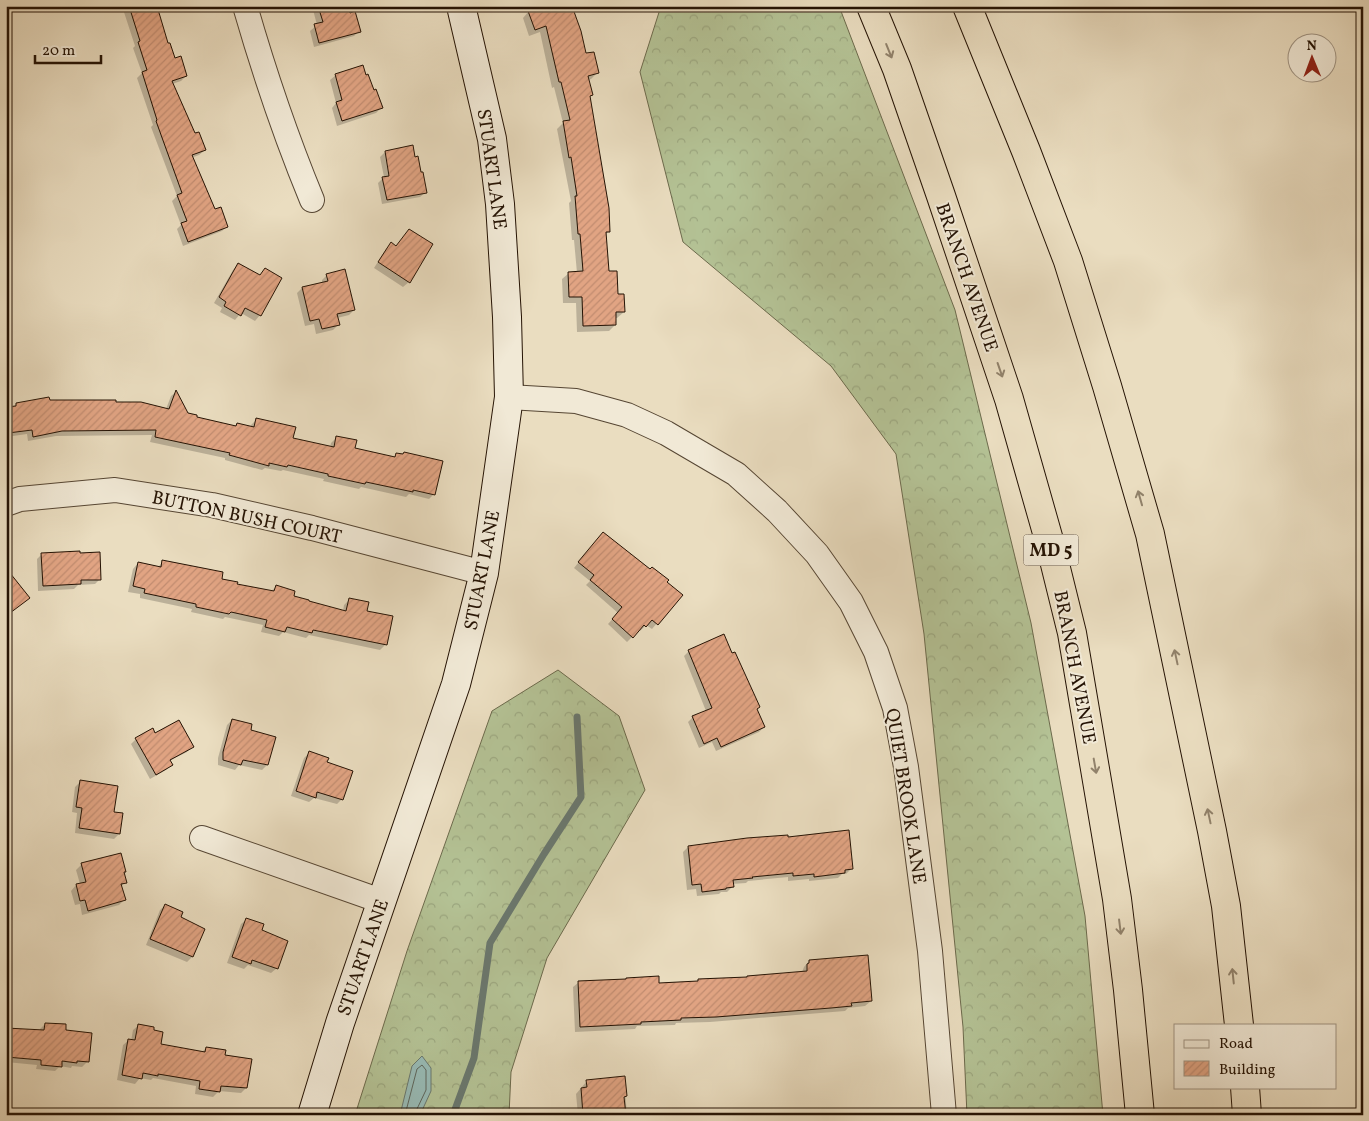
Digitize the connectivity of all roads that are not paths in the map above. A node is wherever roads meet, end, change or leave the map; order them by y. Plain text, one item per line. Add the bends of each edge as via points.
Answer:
1 (245, 6) edge
2 (461, 6) edge
3 (871, 6) edge
4 (967, 6) edge
5 (312, 200) dead end
6 (509, 396) junction
7 (6, 504) edge
8 (484, 573) junction
9 (202, 838) dead end
10 (381, 901) junction
11 (1239, 1024) edge
12 (1245, 1088) edge
13 (312, 1115) edge
14 (944, 1115) edge
15 (1140, 1115) edge
16 (1247, 1115) edge

1 - 5 street via 280,118
2 - 6 street, STUART LANE via 494,148 507,317
3 -> 15 highway, BRANCH AVENUE / MD 5 via 897,69 1009,398 1049,540 1069,623 1117,898
11 -> 4 highway via 1226,906 1150,534 1068,261
6 - 8 street, STUART LANE
6 - 14 street, QUIET BROOK LANE via 576,400 627,415 666,433 736,474 777,511 816,554 851,602 876,652 895,708 904,757 930,951
7 - 8 street, BUTTON BUSH COURT via 20,499 114,490 230,509
8 - 10 street, STUART LANE via 456,684
9 - 10 street
10 - 13 street, STUART LANE
12 - 16 highway

